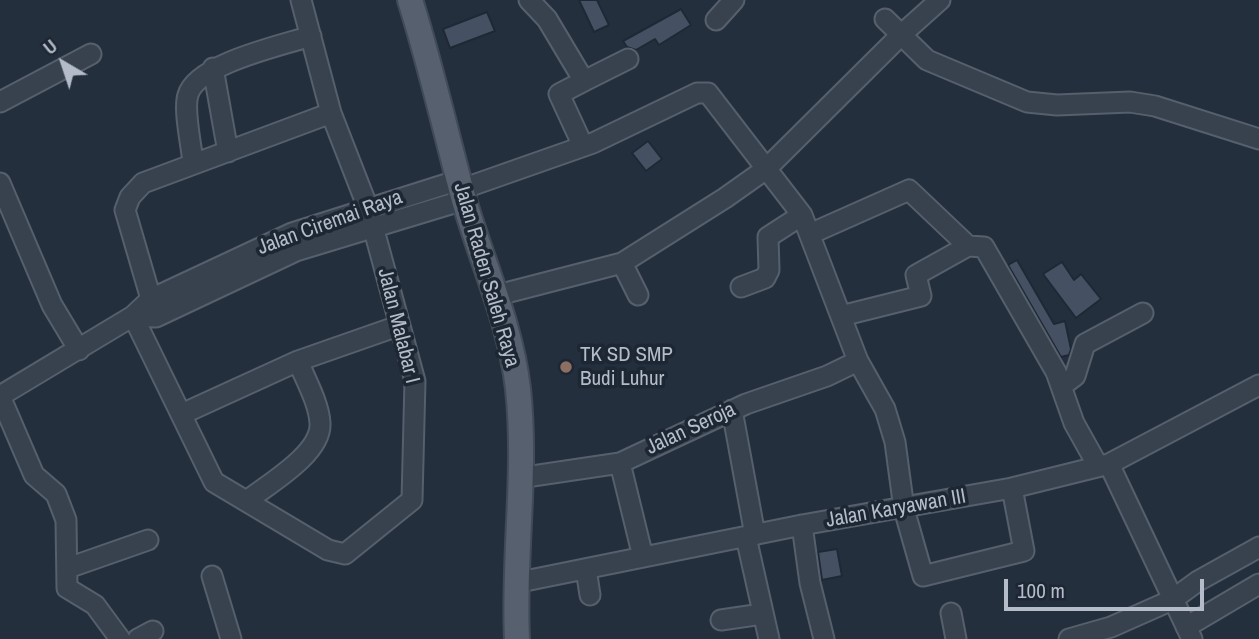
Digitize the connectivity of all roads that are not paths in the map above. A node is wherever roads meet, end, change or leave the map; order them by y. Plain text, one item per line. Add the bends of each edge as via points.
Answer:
1 (301, 0) edge
2 (530, 0) edge
3 (734, 0) edge
4 (940, 0) edge
5 (412, 1) edge
6 (885, 19) dead end
7 (716, 20) dead end
8 (311, 36) junction
9 (907, 39) junction
10 (90, 54) dead end
11 (628, 59) dead end
12 (213, 68) junction
13 (584, 81) junction
14 (0, 102) edge
15 (331, 113) junction
16 (1259, 139) edge
17 (583, 146) junction
18 (228, 152) junction
19 (193, 164) junction
20 (766, 169) junction
21 (0, 183) edge
22 (462, 190) junction
23 (368, 208) junction
24 (802, 215) junction
25 (373, 228) junction
26 (810, 234) junction
27 (968, 246) junction
28 (269, 253) junction
29 (622, 263) junction
30 (741, 286) dead end
31 (638, 295) dead end
32 (494, 296) junction
33 (151, 299) junction
34 (1143, 313) dead end
35 (133, 316) junction
36 (841, 316) junction
37 (398, 326) junction
38 (79, 350) junction
39 (298, 361) junction
40 (858, 361) junction
41 (1259, 384) edge
42 (1063, 385) junction
43 (0, 396) edge
44 (732, 410) junction
45 (182, 414) junction
46 (620, 463) junction
47 (1104, 465) junction
48 (519, 478) junction
49 (1012, 488) junction
50 (248, 500) junction
51 (904, 509) junction
52 (802, 526) junction
53 (750, 536) junction
54 (148, 540) dead end
55 (1259, 547) edge
56 (643, 557) junction
57 (68, 568) junction
58 (586, 569) junction
59 (212, 576) dead end
60 (515, 583) junction
61 (1259, 584) edge
62 (590, 595) dead end
63 (1172, 600) junction
64 (951, 613) dead end
65 (762, 614) junction
66 (721, 620) dead end
67 (1189, 633) edge
68 (120, 639) edge
69 (231, 639) edge
70 (517, 639) edge
71 (769, 639) edge
72 (824, 639) edge
73 (956, 639) edge
74 (1069, 639) edge

1 - 8 street, Jalan Malabar I
2 - 13 street via 553,28
3 - 7 street
4 - 9 street
5 - 22 main road, Jalan Raden Saleh Raya
6 - 9 street
8 - 12 street
8 - 15 street, Jalan Malabar I
9 - 16 street via 927,60 1027,102 1130,102
9 - 20 street
10 - 14 street
11 - 13 street
12 - 18 street
12 - 19 street via 187,96
13 - 17 street via 559,94
15 - 18 street
15 - 23 street, Jalan Malabar I
17 - 20 street via 705,92
17 - 22 street
18 - 19 street
19 - 33 street via 143,183 125,210
20 - 24 street
20 - 29 street
21 - 38 street via 52,304
22 - 23 street, Jalan Ciremai Raya
22 - 25 street, Jalan Ciremai Raya
22 - 32 main road, Jalan Raden Saleh Raya
23 - 25 street, Jalan Malabar I
23 - 28 street, Jalan Ciremai Raya via 292,233
24 - 26 street
24 - 30 street via 768,237 765,278
25 - 28 street, Jalan Ciremai Raya via 296,251
25 - 37 street, Jalan Malabar I
26 - 27 street via 908,190
26 - 36 street
27 - 36 street via 916,275 921,296
27 - 42 street via 984,247
28 - 33 street, Jalan Ciremai Raya
28 - 35 street, Jalan Ciremai Raya via 156,317
29 - 31 street
29 - 32 street
32 - 48 main road, Jalan Raden Saleh Raya via 518,389
33 - 35 street, Jalan Ciremai Raya
34 - 42 street via 1085,344 1075,376
35 - 38 street, Jalan Ciremai Raya
35 - 45 street
36 - 40 street
37 - 39 street
37 - 50 street, Jalan Malabar I via 415,381 412,500 345,554 328,550
38 - 43 street, Jalan Ciremai Raya
39 - 45 street
39 - 50 street via 320,419 320,434 313,448
40 - 44 street, Jalan Seroja
40 - 51 street via 885,409 895,442
41 - 47 street, Jalan Karyawan III
42 - 47 street via 1074,423
43 - 57 street via 34,475 56,494 66,520
44 - 46 street, Jalan Seroja
44 - 53 street
45 - 50 street via 214,482
46 - 48 street, Jalan Seroja
46 - 56 street
47 - 49 street, Jalan Karyawan III
47 - 63 street
48 - 60 main road, Jalan Raden Saleh Raya
49 - 51 street, Jalan Karyawan III
49 - 51 street via 1024,551 923,576
51 - 52 street, Jalan Karyawan III
52 - 53 street, Jalan Karyawan III
52 - 72 street
53 - 56 street, Jalan Karyawan III
53 - 65 street
54 - 57 street
55 - 63 street
56 - 58 street, Jalan Karyawan III
57 - 68 street via 67,588 95,605
58 - 60 street, Jalan Karyawan III
58 - 62 street
59 - 69 street
60 - 70 main road, Jalan Raden Saleh Raya
61 - 67 street
63 - 67 street
63 - 74 street
64 - 73 street
65 - 66 street
65 - 71 street

